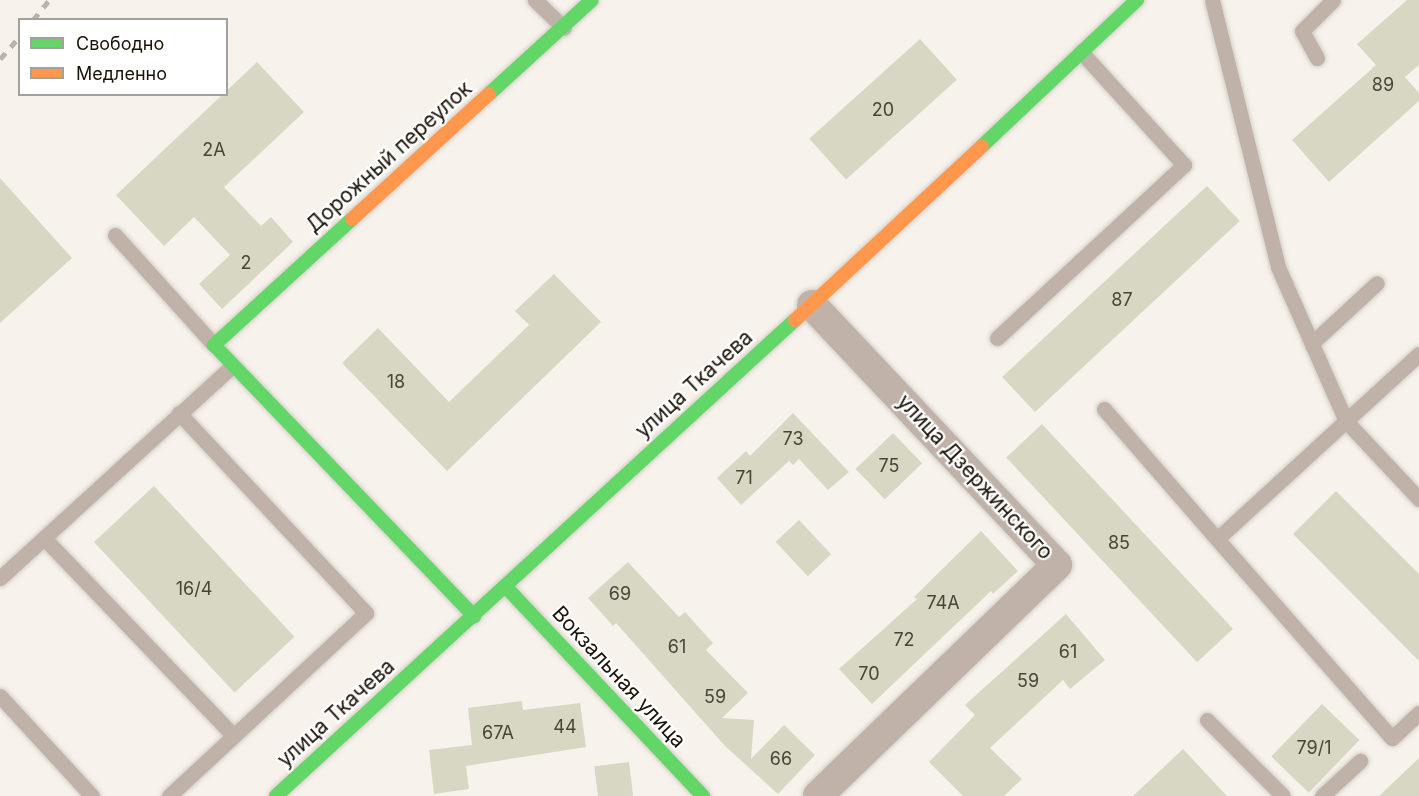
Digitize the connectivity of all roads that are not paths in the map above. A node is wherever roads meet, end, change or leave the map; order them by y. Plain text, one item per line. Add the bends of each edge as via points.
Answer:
1 (535, 0) edge
2 (592, 0) edge
3 (1137, 0) edge
4 (1212, 0) edge
5 (1333, 0) edge
6 (564, 27) junction
7 (1081, 52) junction
8 (1317, 58) dead end
9 (115, 235) dead end
10 (1377, 283) dead end
11 (812, 305) junction
12 (997, 338) dead end
13 (1312, 343) junction
14 (214, 345) junction
15 (1419, 354) edge
16 (232, 366) junction
17 (1104, 409) dead end
18 (179, 413) junction
19 (1347, 421) junction
20 (1419, 500) edge
21 (44, 537) junction
22 (1217, 539) junction
23 (0, 578) edge
24 (505, 586) junction
25 (474, 616) junction
26 (0, 696) edge
27 (1419, 713) edge
28 (1208, 720) dead end
29 (234, 736) junction
30 (1360, 760) dead end
31 (92, 796) edge
32 (170, 796) edge
33 (276, 796) edge
34 (703, 796) edge
35 (818, 796) edge
36 (1283, 796) edge
37 (1322, 796) edge

1 - 6 lane
2 - 6 street, Дорожный переулок
3 - 7 street, улица Ткачева
4 - 13 lane via 1278,267
5 - 8 lane via 1302,30
6 - 14 street, Дорожный переулок
7 - 11 street, улица Ткачева
7 - 12 lane via 1184,165
9 - 14 lane
10 - 13 lane
11 - 24 street, улица Ткачева
11 - 35 street, улица Дзержинского via 1058,565
13 - 19 lane
14 - 16 street
15 - 19 lane
16 - 18 lane
16 - 25 street
17 - 22 lane
18 - 21 lane
18 - 29 lane via 366,613
19 - 20 lane
19 - 22 lane
21 - 23 lane
21 - 29 lane
22 - 27 lane via 1392,738
24 - 25 street, улица Ткачева
24 - 34 street, Вокзальная улица
25 - 33 street, улица Ткачева
26 - 31 lane
28 - 36 lane
29 - 32 lane
30 - 37 lane

